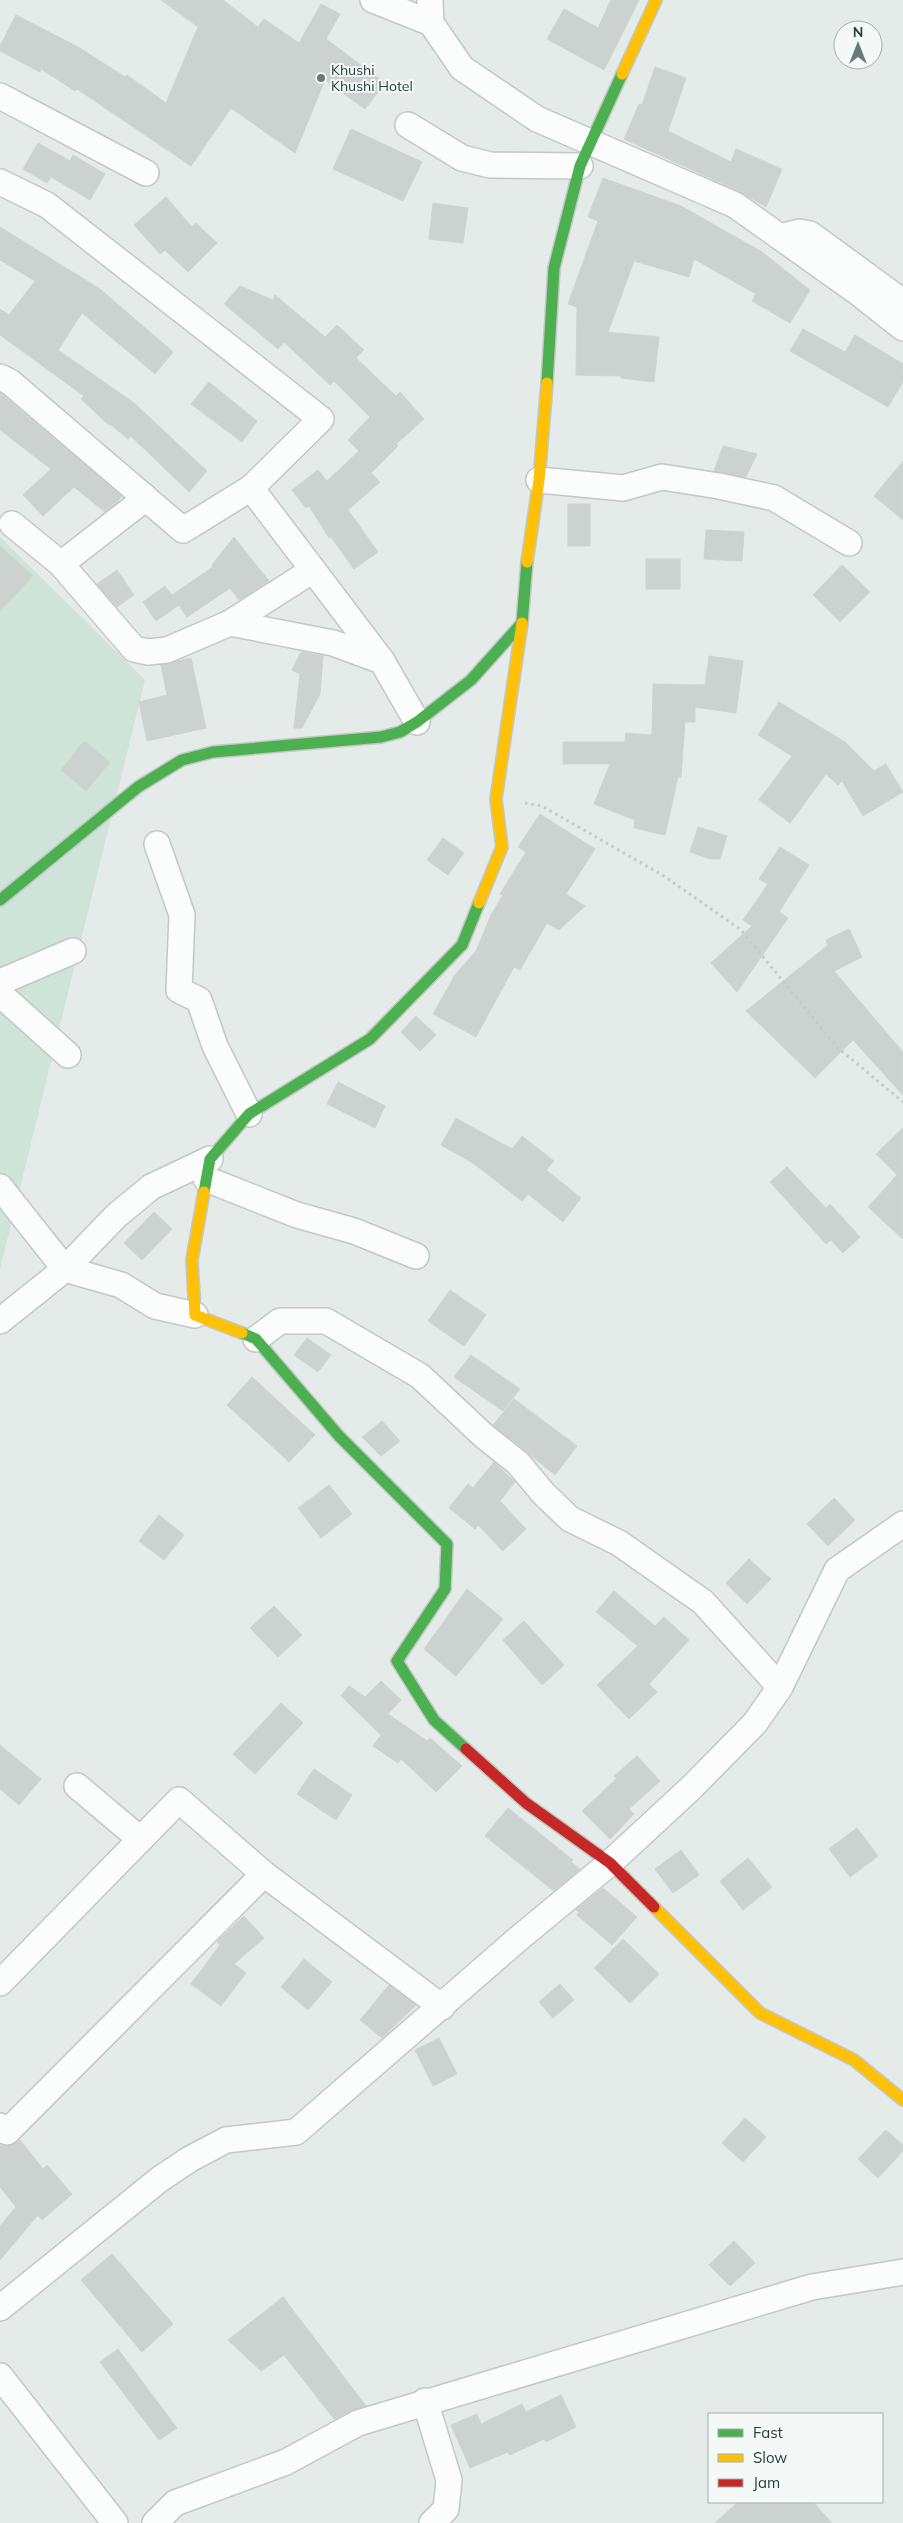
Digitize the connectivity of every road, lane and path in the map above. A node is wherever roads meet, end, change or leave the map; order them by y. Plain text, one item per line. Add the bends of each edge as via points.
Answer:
1 (373, 0) edge
2 (656, 0) edge
3 (430, 12) edge
4 (0, 96) edge
5 (408, 125) dead end
6 (591, 141) junction
7 (580, 166) junction
8 (146, 173) dead end
9 (0, 182) edge
10 (780, 237) junction
11 (903, 302) edge
12 (903, 328) edge
13 (0, 377) edge
14 (539, 480) junction
15 (251, 488) junction
16 (144, 496) junction
17 (12, 524) dead end
18 (848, 543) dead end
19 (61, 564) junction
20 (313, 570) junction
21 (230, 623) junction
22 (522, 623) junction
23 (382, 661) junction
24 (417, 722) junction
25 (496, 798) junction
26 (157, 844) dead end
27 (0, 900) edge
28 (73, 951) dead end
29 (0, 982) edge
30 (0, 994) edge
31 (68, 1055) dead end
32 (903, 1102) edge
33 (249, 1114) junction
34 (208, 1169) junction
35 (0, 1187) edge
36 (416, 1256) dead end
37 (65, 1269) junction
38 (195, 1315) junction
39 (0, 1321) edge
40 (256, 1339) junction
41 (903, 1524) edge
42 (780, 1687) junction
43 (77, 1786) dead end
44 (140, 1839) junction
45 (610, 1863) junction
46 (264, 1874) junction
47 (0, 1983) edge
48 (442, 2007) junction
49 (903, 2100) edge
50 (0, 2126) edge
51 (903, 2272) edge
52 (0, 2308) edge
53 (0, 2376) edge
54 (425, 2401) junction
55 (115, 2523) edge
56 (154, 2523) edge
57 (432, 2523) edge

1 - 3 street
2 - 6 street
3 - 6 street via 462,68 537,119
4 - 8 street
5 - 7 street via 462,158 481,163
6 - 7 street
6 - 10 street via 735,206
7 - 14 street via 554,268
9 - 15 street via 47,204 320,419
10 - 11 street via 799,232 810,234
10 - 12 street
13 - 16 street via 10,382
14 - 18 street via 623,488 662,477 719,486 774,498
14 - 22 street via 525,574
15 - 16 street via 183,530
15 - 20 street
16 - 19 street via 137,505
17 - 19 street
19 - 21 street via 134,649 148,652 166,650
20 - 21 street
20 - 23 street
21 - 23 street via 333,643
22 - 24 street via 471,680
22 - 25 street
23 - 24 street
24 - 27 street via 400,732 381,737 213,752 182,760 138,787
25 - 32 path via 542,806 664,876 741,930 838,1048
25 - 33 street via 502,846 462,945 370,1039
26 - 33 street via 182,915 179,990 199,1000 215,1046
28 - 29 street
30 - 31 street
33 - 34 street
34 - 36 street via 297,1215 354,1231
34 - 37 street via 151,1186 116,1216
34 - 38 street via 192,1260
35 - 37 street
37 - 38 street via 121,1285 155,1306
37 - 39 street
38 - 40 street
40 - 42 street via 280,1320 326,1320 420,1376 518,1463 570,1519 619,1543 703,1602
40 - 45 street via 339,1436 448,1544 445,1590 398,1661 434,1720 526,1803
41 - 42 street via 837,1570
42 - 45 street via 755,1724
43 - 44 street
44 - 46 street via 179,1800
44 - 47 street
45 - 48 street via 518,1938
45 - 49 street via 760,2013 854,2060
46 - 48 street
46 - 50 street via 6,2132
48 - 52 street via 296,2132 226,2140 190,2159 160,2179
51 - 54 street via 812,2287
53 - 55 street
54 - 56 street via 358,2422 286,2462 175,2503
54 - 57 street via 450,2480 446,2508

